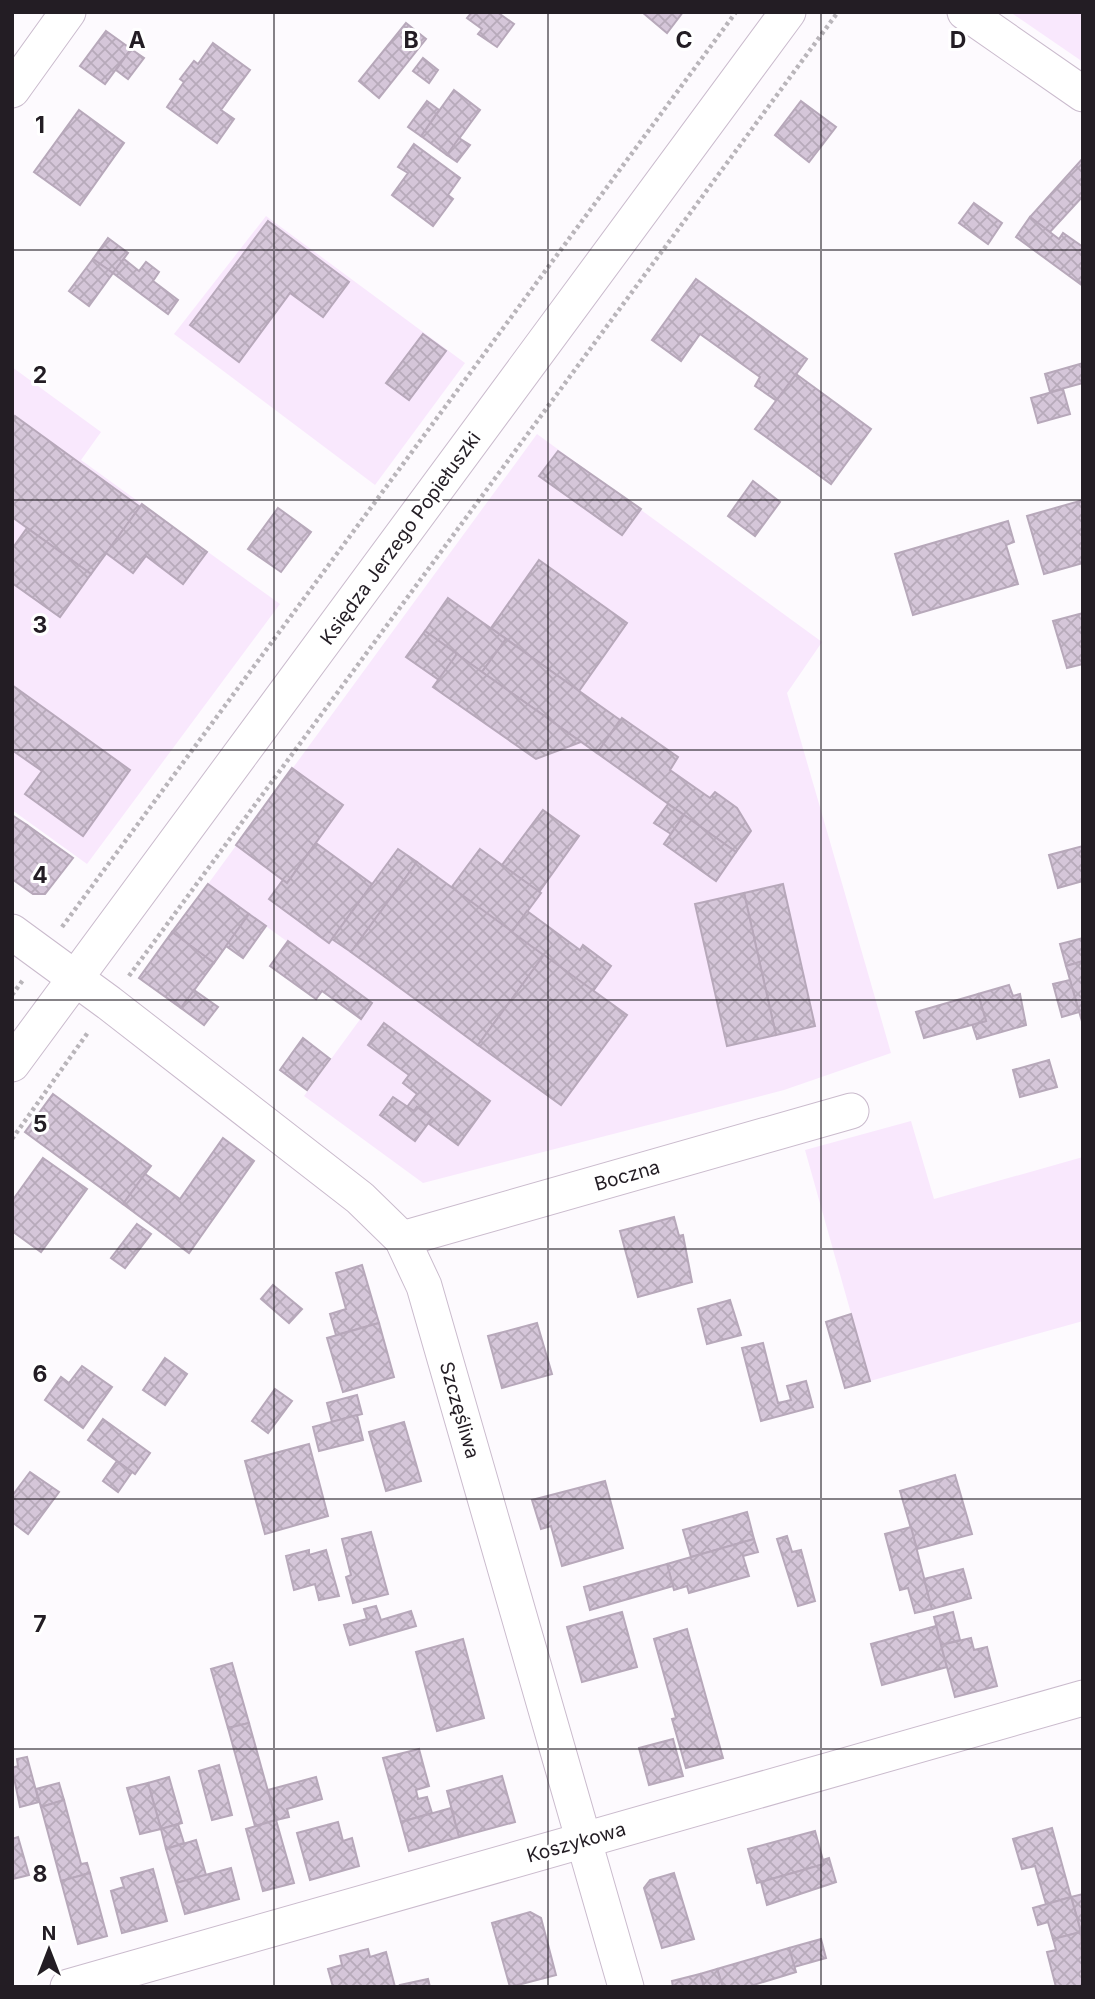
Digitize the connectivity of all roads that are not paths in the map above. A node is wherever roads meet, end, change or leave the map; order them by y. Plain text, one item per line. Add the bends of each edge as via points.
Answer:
1 (68, 12) edge
2 (788, 12) edge
3 (965, 12) edge
4 (12, 90) edge
5 (1083, 94) edge
6 (12, 932) edge
7 (75, 978) junction
8 (12, 1064) edge
9 (852, 1111) dead end
10 (402, 1239) junction
11 (1083, 1698) edge
12 (585, 1840) junction
13 (68, 1987) edge
14 (626, 1987) edge

1 - 4 street
2 - 7 street, Księdza Jerzego Popiełuszki
3 - 5 street
6 - 7 street, Szczęśliwa
7 - 8 street, Księdza Jerzego Popiełuszki
7 - 10 street, Szczęśliwa via 360,1198
9 - 10 street, Boczna
10 - 12 street, Szczęśliwa via 424,1286
11 - 12 street, Koszykowa
12 - 13 street, Koszykowa
12 - 14 street, Szczęśliwa

